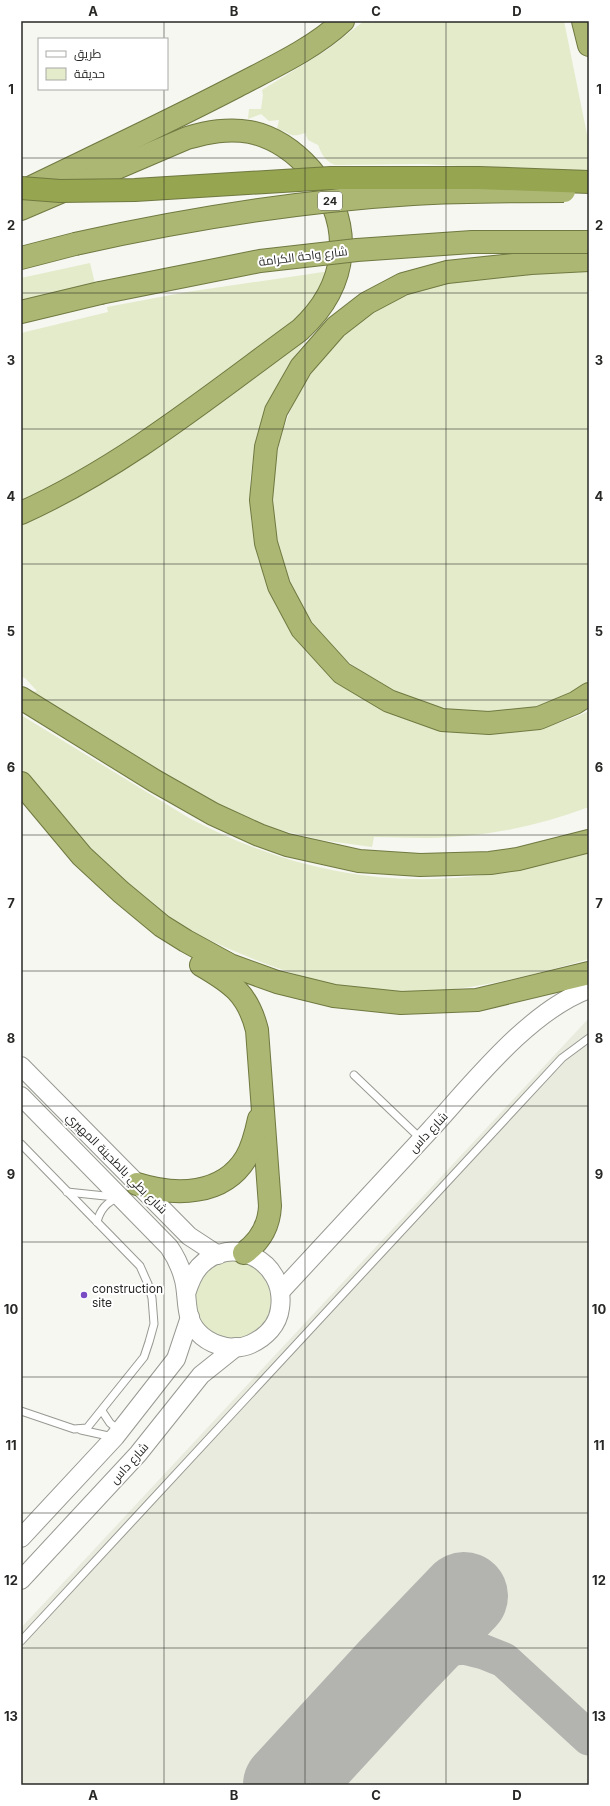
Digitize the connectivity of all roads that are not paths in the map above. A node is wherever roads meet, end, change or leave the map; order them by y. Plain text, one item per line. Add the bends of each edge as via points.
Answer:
1 (344, 21) edge
2 (583, 21) edge
3 (589, 45) edge
4 (589, 182) edge
5 (21, 188) edge
6 (589, 191) edge
7 (21, 192) edge
8 (21, 209) edge
9 (589, 242) edge
10 (21, 258) edge
11 (589, 260) edge
12 (21, 312) edge
13 (21, 513) edge
14 (589, 694) edge
15 (21, 698) edge
16 (21, 783) edge
17 (35, 801) junction
18 (589, 841) edge
19 (589, 973) edge
20 (589, 989) edge
21 (589, 1038) edge
22 (21, 1066) edge
23 (354, 1076) dead end
24 (23, 1102) edge
25 (263, 1103) junction
26 (421, 1139) junction
27 (21, 1144) edge
28 (129, 1191) junction
29 (67, 1192) junction
30 (97, 1222) junction
31 (244, 1253) junction
32 (218, 1255) junction
33 (280, 1292) junction
34 (186, 1294) junction
35 (190, 1317) junction
36 (236, 1347) junction
37 (21, 1411) edge
38 (102, 1411) junction
39 (78, 1430) junction
40 (118, 1434) junction
41 (21, 1538) edge
42 (21, 1580) edge
43 (21, 1641) edge

1 - 7 highway via 306,48 276,65 171,120
2 - 3 highway
4 - 5 highway, bridge via 479,178 331,178 135,190 60,191
6 - 10 highway, 24, bridge via 482,191 345,199 142,229
8 - 13 highway via 187,138 211,132 237,131 274,140 304,162 321,182 334,206 341,244 338,269 330,291 319,310 300,330 121,458 68,490
9 - 12 highway, شارع واحة الكرامة, bridge via 472,242 357,250 260,261 100,293
11 - 14 highway via 447,272 403,284 367,303 336,327 301,367 276,411 266,447 261,500 266,543 279,586 302,629 342,673 382,697 442,720 489,723 539,718 575,703
15 - 18 highway via 161,785 259,836 287,845 358,861 420,865 490,863 518,859
16 - 17 highway
17 - 19 highway via 82,856 162,926 230,965 277,982 334,996 401,1003 477,1000
17 - 25 highway via 52,833 85,874 165,943 220,976 242,995 251,1010 257,1030
20 - 26 street, شارع داس via 574,994 541,1016 497,1056
21 - 43 lane via 562,1058
22 - 28 street, شارع بطي بالطحينة المهيري
23 - 26 lane
24 - 28 street, شارع بطي بالطحينة المهيري
25 - 28 highway via 250,1150 240,1166 225,1180 207,1188 185,1191
25 - 31 highway via 270,1214 265,1231
26 - 33 street, شارع داس
27 - 29 lane
28 - 29 lane
28 - 30 lane via 105,1205 99,1213
28 - 32 street, شارع بطي بالطحينة المهيري
28 - 34 street, شارع بطي بالطحينة المهيري via 174,1254 182,1270
29 - 30 lane
30 - 38 lane via 140,1266 152,1298 154,1318 144,1357
31 - 32 street via 228,1252
31 - 33 street via 259,1259 271,1269
32 - 34 street via 200,1266 191,1278
33 - 36 street via 282,1299 279,1314 272,1328 261,1339 247,1346
34 - 35 street
35 - 36 street via 192,1324 202,1336 216,1344
35 - 40 street via 176,1359
36 - 42 street, شارع داس via 202,1375 138,1454
37 - 39 lane
38 - 39 lane via 91,1425
38 - 40 lane
39 - 40 lane
40 - 41 street

